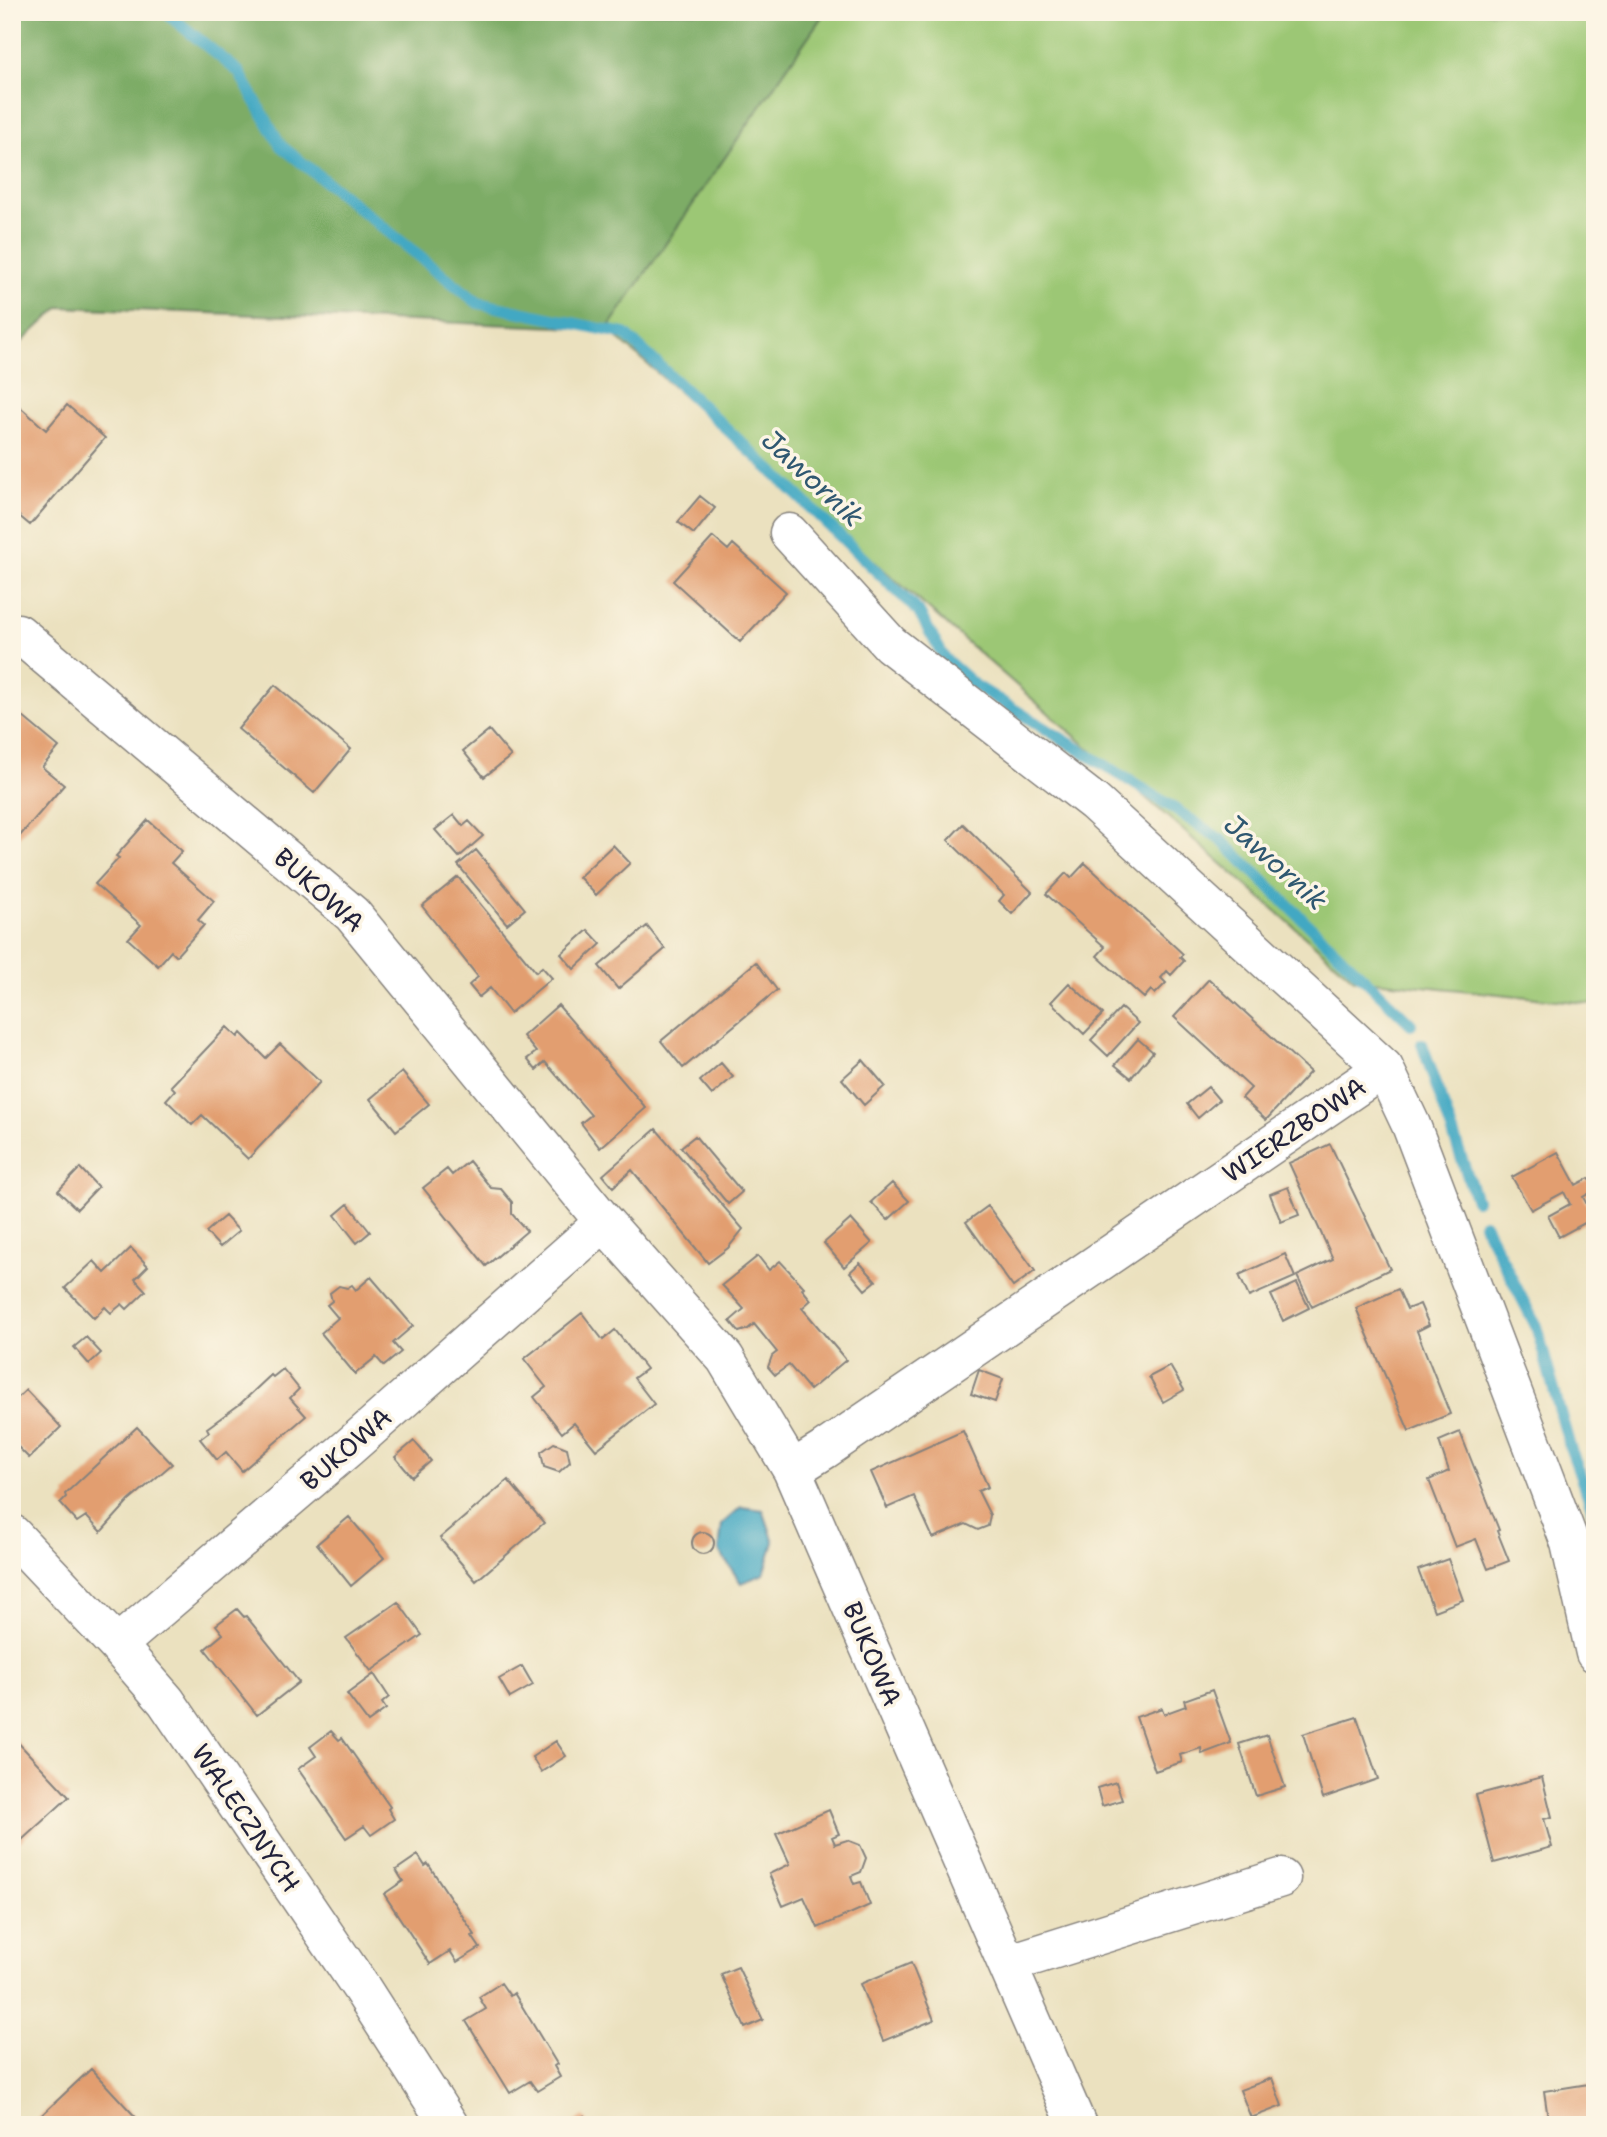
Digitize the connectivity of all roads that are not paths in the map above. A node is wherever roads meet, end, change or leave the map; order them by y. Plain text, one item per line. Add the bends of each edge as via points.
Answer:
1 (789, 534) dead end
2 (18, 633) dead end
3 (1384, 1068) junction
4 (604, 1222) junction
5 (792, 1470) junction
6 (12, 1534) edge
7 (117, 1645) junction
8 (1595, 1653) edge
9 (1281, 1878) dead end
10 (1007, 1964) junction
11 (449, 2125) edge
12 (1077, 2125) edge

1 - 3 street via 890,644 1094,802
2 - 4 street, BUKOWA via 352,914
3 - 5 street, WIERZBOWA
3 - 8 street, WIERZBOWA via 1411,1125 1570,1543
4 - 5 street, BUKOWA via 725,1358
4 - 7 street, BUKOWA
5 - 10 street, BUKOWA
6 - 7 street, WALECZNYCH
7 - 11 street, WALECZNYCH via 166,1701
9 - 10 street
10 - 12 street, BUKOWA

